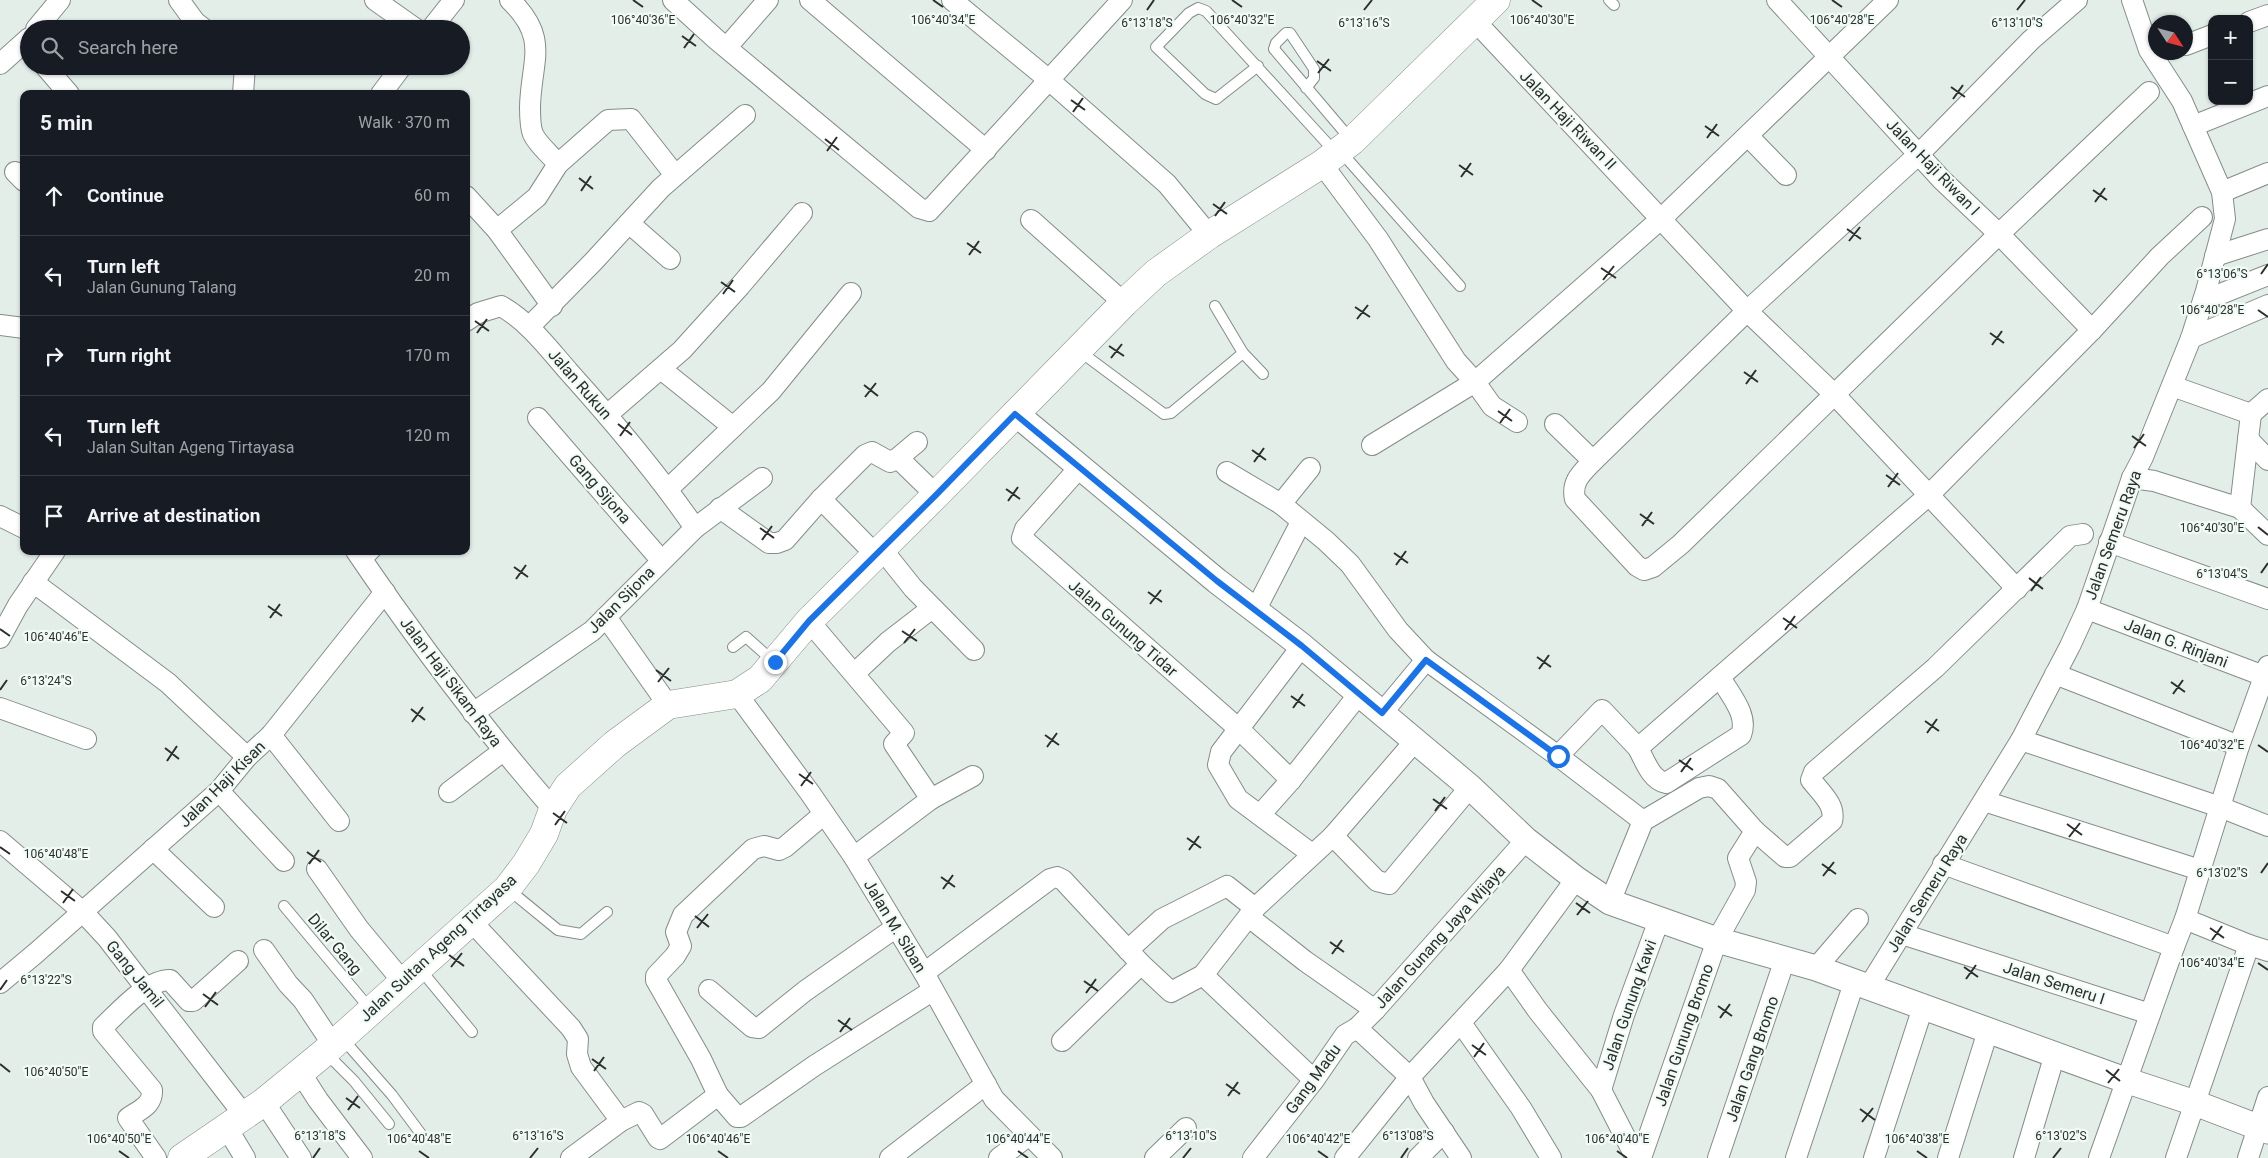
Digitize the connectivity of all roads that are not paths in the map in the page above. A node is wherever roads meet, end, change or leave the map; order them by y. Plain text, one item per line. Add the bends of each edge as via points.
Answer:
1 (60, 0) edge
2 (179, 0) edge
3 (375, 0) edge
4 (454, 0) edge
5 (510, 0) edge
6 (673, 0) edge
7 (768, 0) edge
8 (810, 0) edge
9 (952, 0) edge
10 (1496, 0) edge
11 (1778, 0) edge
12 (1888, 0) edge
13 (2077, 0) edge
14 (2132, 0) edge
15 (1115, 2) edge
16 (2268, 15) edge
17 (45, 20) edge
18 (194, 20) edge
19 (403, 20) edge
20 (438, 20) edge
21 (1475, 21) junction
22 (2253, 21) edge
23 (2208, 37) edge
24 (2193, 42) edge
25 (20, 47) edge
26 (727, 47) junction
27 (2148, 47) edge
28 (1831, 57) junction
29 (2162, 60) edge
30 (0, 64) edge
31 (1258, 66) junction
32 (53, 75) edge
33 (244, 75) edge
34 (395, 75) edge
35 (1049, 80) junction
36 (1306, 88) junction
37 (66, 90) edge
38 (243, 90) edge
39 (384, 90) edge
40 (2148, 92) dead end
41 (2268, 96) edge
42 (744, 115) dead end
43 (2193, 126) junction
44 (1748, 136) junction
45 (986, 150) junction
46 (1338, 152) junction
47 (1919, 154) junction
48 (558, 164) junction
49 (2268, 173) edge
50 (675, 175) junction
51 (1786, 176) dead end
52 (2222, 192) junction
53 (470, 200) edge
54 (802, 213) dead end
55 (2202, 217) dead end
56 (1662, 218) junction
57 (1031, 220) dead end
58 (629, 223) junction
59 (497, 230) junction
60 (1999, 234) junction
61 (1210, 235) junction
62 (2268, 239) edge
63 (2215, 256) junction
64 (670, 259) dead end
65 (2268, 275) edge
66 (1460, 286) dead end
67 (851, 293) dead end
68 (2203, 301) junction
69 (1124, 303) junction
70 (2268, 305) edge
71 (552, 306) junction
72 (1215, 306) dead end
73 (1748, 311) junction
74 (470, 318) edge
75 (522, 321) junction
76 (0, 324) edge
77 (20, 327) edge
78 (2092, 330) junction
79 (2191, 338) junction
80 (1078, 350) junction
81 (1243, 353) junction
82 (661, 369) junction
83 (1263, 374) dead end
84 (1475, 382) junction
85 (2172, 386) junction
86 (1835, 395) junction
87 (2268, 399) edge
88 (1015, 414) junction
89 (2251, 414) junction
90 (607, 415) junction
91 (538, 418) dead end
92 (1517, 422) dead end
93 (1555, 424) dead end
94 (733, 427) junction
95 (2248, 439) junction
96 (917, 442) dead end
97 (1372, 445) dead end
98 (898, 458) junction
99 (2268, 460) edge
100 (1593, 461) junction
101 (1079, 468) junction
102 (1310, 468) dead end
103 (1228, 472) dead end
104 (762, 478) dead end
105 (2132, 478) junction
106 (668, 489) junction
107 (936, 495) junction
108 (1928, 496) junction
109 (821, 499) junction
110 (1281, 504) junction
111 (720, 508) junction
112 (2240, 508) junction
113 (0, 516) edge
114 (1301, 522) junction
115 (20, 526) edge
116 (695, 528) junction
117 (2083, 534) dead end
118 (2268, 535) edge
119 (2109, 542) junction
120 (878, 551) junction
121 (52, 555) edge
122 (366, 555) edge
123 (661, 560) junction
124 (33, 582) junction
125 (2017, 590) junction
126 (385, 592) junction
127 (2268, 599) edge
128 (932, 608) junction
129 (2087, 609) junction
130 (1255, 611) junction
131 (606, 617) junction
132 (809, 621) junction
133 (0, 638) edge
134 (1302, 646) junction
135 (733, 647) dead end
136 (974, 650) dead end
137 (1426, 660) junction
138 (775, 662) junction
139 (2266, 671) edge
140 (855, 673) junction
141 (2055, 674) junction
142 (1720, 678) junction
143 (737, 694) junction
144 (1359, 694) junction
145 (668, 705) junction
146 (0, 708) edge
147 (473, 713) junction
148 (1382, 713) junction
149 (1240, 730) junction
150 (272, 734) junction
151 (86, 739) dead end
152 (2021, 740) junction
153 (1415, 741) junction
154 (2239, 746) junction
155 (1638, 748) junction
156 (502, 751) junction
157 (1558, 756) junction
158 (247, 757) junction
159 (973, 776) dead end
160 (1291, 780) junction
161 (1470, 787) junction
162 (218, 791) junction
163 (449, 792) dead end
164 (931, 799) junction
165 (1984, 801) junction
166 (2220, 807) junction
167 (553, 808) junction
168 (824, 814) junction
169 (1260, 815) junction
170 (339, 821) dead end
171 (1643, 821) junction
172 (2268, 826) edge
173 (1755, 831) junction
174 (1333, 836) junction
175 (1524, 842) junction
176 (4, 845) edge
177 (153, 849) junction
178 (1312, 854) junction
179 (854, 857) junction
180 (284, 861) dead end
181 (1943, 864) junction
182 (317, 869) dead end
183 (2200, 870) junction
184 (1576, 880) junction
185 (507, 889) junction
186 (1610, 902) junction
187 (284, 906) dead end
188 (214, 907) dead end
189 (1253, 911) junction
190 (83, 912) junction
191 (607, 912) dead end
192 (1858, 919) dead end
193 (1659, 920) junction
194 (2185, 920) junction
195 (471, 921) junction
196 (895, 928) junction
197 (1902, 934) junction
198 (1717, 940) junction
199 (2174, 946) junction
200 (2259, 948) edge
201 (264, 950) dead end
202 (1134, 957) junction
203 (1785, 960) junction
204 (238, 961) dead end
205 (1816, 968) junction
206 (1509, 970) junction
207 (412, 975) junction
208 (1203, 975) junction
209 (6, 977) edge
210 (928, 982) junction
211 (1861, 985) junction
212 (147, 988) junction
213 (709, 990) dead end
214 (368, 1006) junction
215 (1922, 1007) junction
216 (1375, 1010) junction
217 (2150, 1014) junction
218 (1461, 1023) junction
219 (1357, 1028) junction
220 (1988, 1031) junction
221 (472, 1032) dead end
222 (1062, 1042) dead end
223 (334, 1045) junction
224 (2055, 1054) junction
225 (300, 1072) junction
226 (1410, 1077) junction
227 (1314, 1080) junction
228 (2125, 1080) junction
229 (986, 1084) junction
230 (1601, 1090) junction
231 (718, 1095) junction
232 (2268, 1097) edge
233 (2195, 1103) junction
234 (245, 1115) junction
235 (621, 1121) junction
236 (389, 1124) dead end
237 (1186, 1128) dead end
238 (2263, 1129) edge
239 (1444, 1132) junction
240 (420, 1134) dead end
241 (1028, 1136) junction
242 (156, 1158) edge
243 (182, 1158) edge
244 (245, 1158) edge
245 (301, 1158) edge
246 (362, 1158) edge
247 (571, 1158) edge
248 (890, 1158) edge
249 (999, 1158) edge
250 (1052, 1158) edge
251 (1155, 1158) edge
252 (1253, 1158) edge
253 (1345, 1158) edge
254 (1418, 1158) edge
255 (1461, 1158) edge
256 (1551, 1158) edge
257 (1636, 1158) edge
258 (1641, 1158) edge
259 (1718, 1158) edge
260 (1796, 1158) edge
261 (1874, 1158) edge
262 (1948, 1158) edge
263 (2024, 1158) edge
264 (2099, 1158) edge
265 (2176, 1158) edge
266 (2248, 1158) edge

1 - 17 street
2 - 18 street
3 - 19 street
4 - 20 street
5 - 48 street via 534,32 538,48 531,88 533,134
6 - 26 street
7 - 26 street
8 - 45 street
9 - 35 street
10 - 21 main road, Jalan Sultan Ageng Tirtayasa
11 - 28 street, Jalan Haji Riwan I
12 - 28 street
13 - 47 street via 2031,40
14 - 27 street, Jalan Semeru Raya
15 - 35 street
16 - 22 street
21 - 46 main road, Jalan Sultan Ageng Tirtayasa
21 - 56 street, Jalan Haji Riwan II
23 - 24 street
25 - 30 street
26 - 45 street via 919,208 929,211
28 - 44 street
28 - 47 street, Jalan Haji Riwan I
29 - 43 street, Jalan Semeru Raya
31 - 31 lane via 1216,99 1205,94 1156,47 1198,8 1206,11
31 - 46 lane
32 - 37 street
33 - 38 street
34 - 39 street
35 - 45 street
35 - 61 street via 1167,184
36 - 36 lane via 1274,49 1286,32 1290,32 1314,69 1314,78
36 - 46 lane
40 - 60 street
41 - 43 street
42 - 50 street
43 - 52 street, Jalan Semeru Raya
44 - 51 street
44 - 56 street
46 - 61 main road, Jalan Sultan Ageng Tirtayasa
46 - 66 lane
46 - 84 street via 1378,239 1456,361
47 - 60 street, Jalan Haji Riwan I
47 - 73 street
48 - 50 street via 608,120 631,119
48 - 59 street via 537,197
49 - 52 street
50 - 58 street
52 - 63 street, Jalan Semeru Raya via 2225,219
53 - 59 street
54 - 82 street via 689,343
55 - 78 street via 2160,256
56 - 73 street, Jalan Haji Riwan II
56 - 84 street
57 - 69 street
58 - 64 street
58 - 71 street
59 - 71 street
60 - 78 street, Jalan Haji Riwan I
60 - 86 street
61 - 69 main road, Jalan Sultan Ageng Tirtayasa via 1156,273
62 - 63 street
63 - 68 street, Jalan Semeru Raya
65 - 68 street
67 - 94 street via 771,391
68 - 79 street, Jalan Semeru Raya
69 - 80 main road, Jalan Sultan Ageng Tirtayasa
70 - 79 street
71 - 75 street
72 - 81 lane
73 - 86 street, Jalan Haji Riwan II
73 - 100 street
74 - 75 street via 501,306
75 - 90 street, Jalan Rukun
76 - 77 street
78 - 108 street
79 - 85 street, Jalan Semeru Raya
80 - 81 lane via 1164,414 1171,413
80 - 88 main road, Jalan Sultan Ageng Tirtayasa
81 - 83 lane
82 - 90 street
82 - 94 street
84 - 92 street via 1492,406
84 - 97 street
85 - 89 street
85 - 105 street, Jalan Semeru Raya
86 - 100 street via 1681,544 1653,567 1644,570 1575,499 1572,489 1576,479
86 - 108 street, Jalan Haji Riwan II
87 - 89 street
88 - 101 street
88 - 107 main road, Jalan Sultan Ageng Tirtayasa
89 - 95 street
90 - 106 street, Jalan Rukun
91 - 123 street, Gang Sijona
93 - 100 street
94 - 106 street
95 - 99 street
95 - 112 street
96 - 98 street
98 - 107 street
98 - 109 street via 890,462 872,452 865,455
101 - 130 street
101 - 149 street, Jalan Gunung Tidar via 1025,529 1022,538
102 - 110 street
103 - 110 street
104 - 111 street, Jalan Sijona
105 - 112 street via 2154,481
105 - 119 street, Jalan Semeru Raya
106 - 116 street, Jalan Rukun
107 - 120 main road, Jalan Sultan Ageng Tirtayasa
108 - 125 street, Jalan Haji Riwan II
108 - 142 street
109 - 111 street via 785,540 777,543 769,543
109 - 120 street
110 - 114 street
111 - 116 street, Jalan Sijona
112 - 118 street
113 - 115 street
114 - 130 street
114 - 137 street via 1350,564 1398,630
116 - 123 street, Jalan Sijona
117 - 125 street via 2070,536
119 - 127 street
119 - 129 street, Jalan Semeru Raya
120 - 128 street
120 - 132 main road, Jalan Sultan Ageng Tirtayasa
121 - 124 street
122 - 126 street, Jalan Haji Sikam Raya
123 - 131 street, Jalan Sijona
124 - 133 street
124 - 158 street via 168,683
125 - 173 street via 1935,668 1814,772 1811,780 1831,805 1832,821 1785,857
126 - 147 street, Jalan Haji Sikam Raya
126 - 150 street, Jalan Haji Kisan
128 - 136 street
128 - 140 street
129 - 139 street, Jalan G. Rinjani
129 - 141 street, Jalan Semeru Raya
130 - 134 street
131 - 145 street
131 - 147 street, Jalan Sijona via 592,631
132 - 138 main road, Jalan Sultan Ageng Tirtayasa
132 - 140 street
134 - 144 street
134 - 149 street
135 - 138 lane via 746,637
137 - 148 street
137 - 157 street
138 - 143 main road, Jalan Sultan Ageng Tirtayasa via 760,679
139 - 154 street
140 - 164 street via 904,733 894,744
141 - 152 street, Jalan Semeru Raya
141 - 154 street
142 - 155 street
142 - 155 street via 1744,718 1741,735 1666,783 1658,782
143 - 145 main road, Jalan Sultan Ageng Tirtayasa
143 - 168 street, Jalan M. Siban
144 - 148 street
144 - 160 street
145 - 167 main road, Jalan Sultan Ageng Tirtayasa via 615,744 568,786
146 - 151 street
147 - 156 street, Jalan Haji Sikam Raya
148 - 153 street
149 - 160 street, Jalan Gunung Tidar
149 - 169 street via 1221,752 1218,765 1238,799
150 - 158 street, Jalan Haji Kisan
150 - 170 street
152 - 165 street, Jalan Semeru Raya
152 - 166 street
153 - 161 street
153 - 174 street
154 - 166 street
155 - 157 street via 1602,710
156 - 163 street
156 - 167 street, Jalan Haji Sikam Raya
157 - 171 street
158 - 162 street, Jalan Haji Kisan
159 - 164 street
160 - 169 street
161 - 174 street via 1389,884 1377,881
161 - 175 street
162 - 177 street, Jalan Haji Kisan
162 - 180 street
164 - 179 street
165 - 181 street, Jalan Semeru Raya
165 - 183 street
166 - 172 street
166 - 183 street
167 - 185 main road, Jalan Sultan Ageng Tirtayasa via 544,834
168 - 179 street, Jalan M. Siban
168 - 231 street via 779,850 764,846 753,849 683,915 676,932 681,946 656,976
169 - 178 street
171 - 173 street via 1699,788 1709,786 1718,789
171 - 186 street
173 - 198 street, Jalan Gunung Bromo via 1739,854 1745,890
174 - 178 street
175 - 184 street
175 - 216 street, Jalan Gunang Jaya Wijaya
176 - 190 street, Gang Jamil
177 - 188 street
177 - 190 street, Jalan Haji Kisan
178 - 189 street
179 - 196 street, Jalan M. Siban
181 - 197 street, Jalan Semeru Raya
181 - 199 street
182 - 207 street via 359,929
183 - 194 street
184 - 186 street
184 - 206 street
185 - 191 lane via 558,930 581,934
185 - 195 main road, Jalan Sultan Ageng Tirtayasa
186 - 193 street
187 - 214 lane, Dilar Gang
189 - 202 street via 1227,886 1162,920
189 - 208 street
189 - 216 street via 1254,920 1304,961
190 - 209 street, Jalan Haji Kisan
190 - 212 street, Gang Jamil
192 - 205 street
193 - 198 street
193 - 230 street, Jalan Gunung Kawi via 1624,1014
194 - 199 street
194 - 200 street
195 - 207 main road, Jalan Sultan Ageng Tirtayasa
195 - 235 street via 571,1028 578,1039 581,1068
196 - 210 street, Jalan M. Siban
196 - 213 street via 805,991 759,1028 752,1027
197 - 211 street, Jalan Semeru Raya
197 - 217 street, Jalan Semeru I
198 - 203 street
198 - 258 street, Jalan Gunung Bromo
199 - 217 street
200 - 233 street
201 - 223 street
202 - 208 street via 1171,992
202 - 210 street via 1057,877 1050,879
202 - 222 street
203 - 205 street
203 - 259 street, Jalan Gang Bromo
204 - 212 street via 193,1001 189,1001 170,980 161,979
205 - 211 street
206 - 218 street
206 - 230 street
207 - 214 main road, Jalan Sultan Ageng Tirtayasa
207 - 221 lane
208 - 227 street
210 - 229 street, Jalan M. Siban
210 - 231 street via 741,1117 737,1117
211 - 215 street
211 - 260 street, Jalan Semeru Raya
212 - 234 street, Gang Jamil
212 - 242 street via 102,1029 152,1090 149,1103 128,1118
214 - 223 main road, Jalan Sultan Ageng Tirtayasa
215 - 220 street
215 - 261 street
216 - 219 street, Jalan Gunang Jaya Wijaya
217 - 228 street
218 - 226 street
218 - 256 street via 1522,1108
219 - 226 street
219 - 227 street, Gang Madu via 1345,1035
220 - 224 street
220 - 262 street
223 - 225 main road, Jalan Sultan Ageng Tirtayasa
223 - 236 lane via 354,1081
223 - 240 lane via 392,1096
224 - 228 street
224 - 263 street
225 - 234 main road, Jalan Sultan Ageng Tirtayasa
225 - 246 street
226 - 239 street
226 - 253 street
227 - 252 street, Gang Madu
228 - 233 street
228 - 264 street
229 - 241 street, Jalan M. Siban via 994,1099
229 - 248 street
230 - 257 street
231 - 235 street via 660,1139 639,1112
232 - 238 street
233 - 238 street
233 - 265 street
234 - 243 main road, Jalan Sultan Ageng Tirtayasa
234 - 244 street
234 - 245 street
235 - 247 street
237 - 251 street
238 - 266 street
239 - 254 street
239 - 255 street
241 - 249 street
241 - 250 street, Jalan M. Siban

